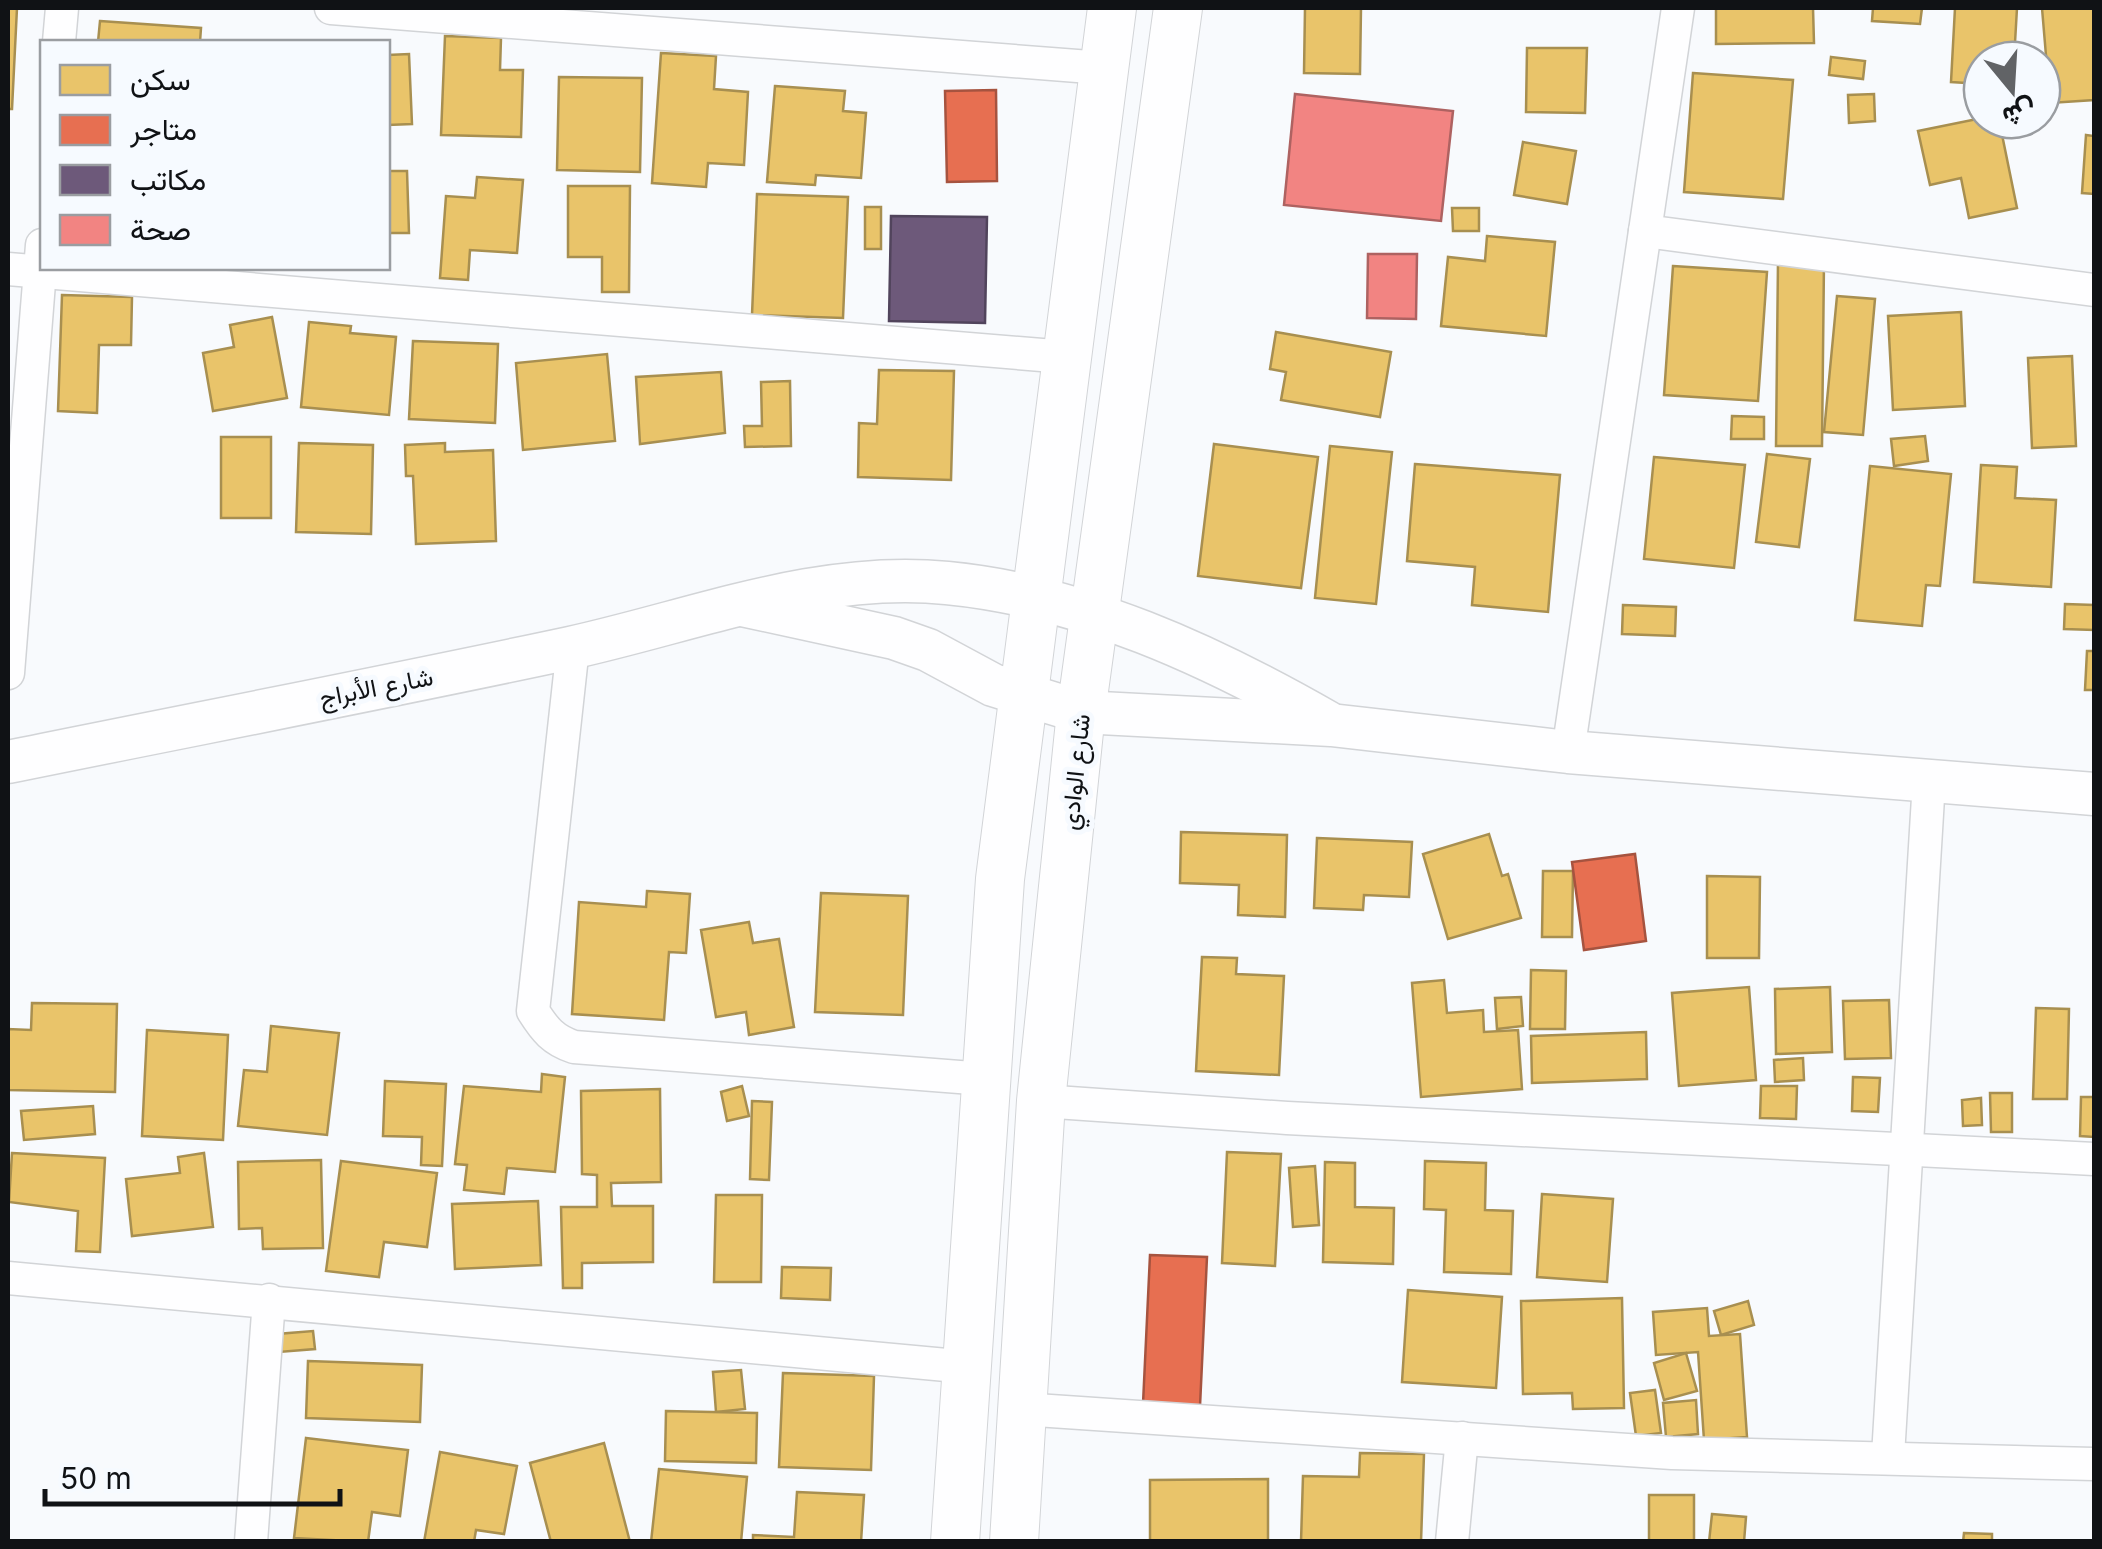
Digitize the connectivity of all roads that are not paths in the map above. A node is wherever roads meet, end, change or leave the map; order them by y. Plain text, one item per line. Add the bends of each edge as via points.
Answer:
1 (62, 8) edge
2 (331, 8) edge
3 (1112, 8) edge
4 (1178, 8) edge
5 (1678, 8) edge
6 (59, 40) edge
7 (1103, 68) junction
8 (1645, 231) junction
9 (30, 262) edge
10 (117, 270) edge
11 (2094, 290) edge
12 (1066, 357) junction
13 (12, 559) edge
14 (1036, 598) junction
15 (742, 605) junction
16 (1096, 614) junction
17 (573, 648) junction
18 (8, 673) edge
19 (1023, 697) junction
20 (1082, 712) junction
21 (1331, 724) junction
22 (1568, 752) junction
23 (8, 762) edge
24 (1930, 780) junction
25 (2094, 794) edge
26 (985, 1079) junction
27 (1041, 1102) junction
28 (1906, 1149) junction
29 (2094, 1159) edge
30 (8, 1278) edge
31 (269, 1300) junction
32 (968, 1366) junction
33 (1021, 1409) junction
34 (1462, 1438) junction
35 (1888, 1456) junction
36 (2094, 1464) edge
37 (252, 1542) edge
38 (955, 1542) edge
39 (1014, 1542) edge
40 (1452, 1542) edge

1 - 6 street
2 - 7 street
3 - 7 main road
4 - 16 main road, شارع الوادي
5 - 8 street
7 - 12 main road
8 - 11 street
8 - 22 street
9 - 13 street
10 - 12 street
12 - 14 main road
13 - 18 street
14 - 15 street, شارع الأبراج via 944,582 898,582
14 - 16 street, شارع الأبراج
14 - 19 main road
15 - 17 street, شارع الأبراج
15 - 19 street via 894,638
16 - 20 main road, شارع الوادي
16 - 21 street, شارع الأبراج via 1234,672
17 - 23 street, شارع الأبراج
17 - 26 street via 534,1010 557,1042
19 - 20 street
19 - 26 main road
20 - 21 street
20 - 27 main road, شارع الوادي
21 - 22 street
22 - 24 street
24 - 25 street
24 - 28 street
26 - 32 main road
27 - 28 street
27 - 33 main road, شارع الوادي
28 - 29 street
28 - 35 street
30 - 31 street
31 - 32 street
31 - 37 street
32 - 38 main road
33 - 34 street
33 - 39 main road, شارع الوادي
34 - 35 street via 1672,1453
34 - 40 street
35 - 36 street

